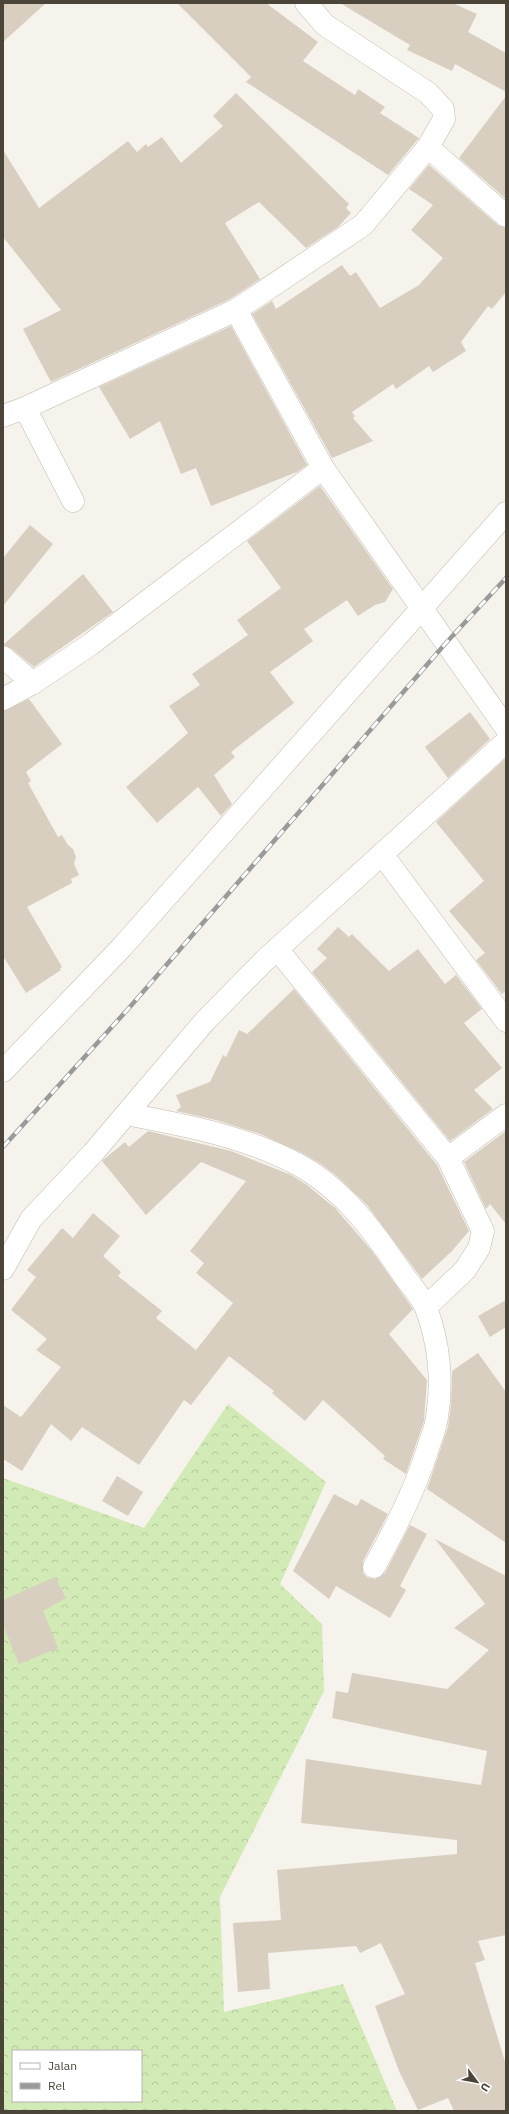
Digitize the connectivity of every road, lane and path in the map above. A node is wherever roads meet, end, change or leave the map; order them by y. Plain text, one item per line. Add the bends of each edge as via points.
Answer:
1 (306, 3) edge
2 (428, 147) junction
3 (506, 216) edge
4 (236, 310) junction
5 (25, 408) junction
6 (3, 416) edge
7 (323, 468) junction
8 (73, 501) dead end
9 (506, 513) edge
10 (422, 607) junction
11 (3, 657) edge
12 (34, 684) junction
13 (3, 699) edge
14 (506, 728) edge
15 (506, 742) edge
16 (382, 854) junction
17 (277, 949) junction
18 (506, 1021) edge
19 (3, 1071) edge
20 (126, 1114) junction
21 (506, 1115) edge
22 (448, 1158) junction
23 (3, 1269) edge
24 (426, 1307) junction
25 (374, 1567) dead end

1 - 2 street via 325,24 428,93 443,109 444,119
2 - 3 street
2 - 4 street via 363,225
4 - 5 street
4 - 7 street
5 - 6 street
5 - 8 street
7 - 10 street
7 - 12 street via 185,574
9 - 10 street
10 - 14 street via 445,644
10 - 19 street via 122,947
11 - 12 street
12 - 13 street
15 - 16 street
16 - 17 street
16 - 18 street
17 - 20 street via 205,1021
17 - 22 street
20 - 23 street via 31,1219
20 - 24 street via 241,1140 298,1164 351,1206 371,1228
21 - 22 street
22 - 24 street via 483,1231 479,1248 465,1270
24 - 25 street via 437,1351 440,1384 437,1418 423,1464 405,1507

